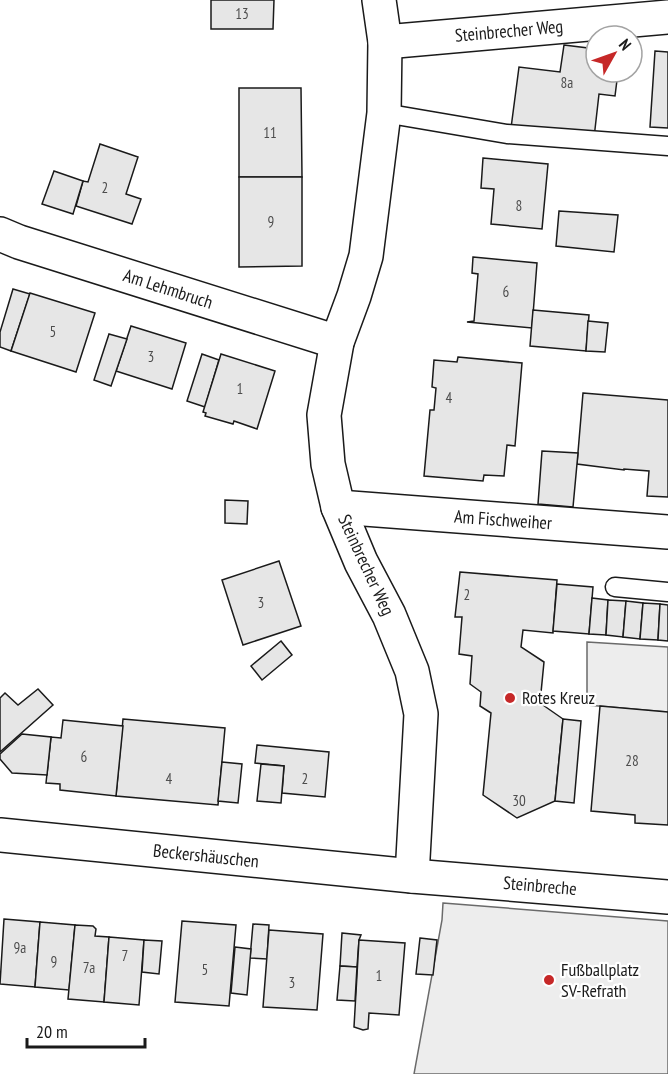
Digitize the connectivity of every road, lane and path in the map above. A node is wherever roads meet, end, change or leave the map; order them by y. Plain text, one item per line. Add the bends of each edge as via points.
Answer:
1 (379, 0) edge
2 (668, 17) edge
3 (385, 42) junction
4 (384, 113) junction
5 (668, 146) edge
6 (0, 234) edge
7 (337, 342) junction
8 (338, 507) junction
9 (668, 532) edge
10 (615, 587) dead end
11 (668, 592) edge
12 (0, 835) edge
13 (412, 876) junction
14 (668, 897) edge

1 - 3 street, Steinbrecher Weg
2 - 3 street, Steinbrecher Weg
3 - 4 street, Steinbrecher Weg
4 - 5 lane via 507,134
4 - 7 street, Steinbrecher Weg via 366,256
6 - 7 street, Am Lehmbruch
7 - 8 street, Steinbrecher Weg via 324,415 328,464
8 - 9 street, Am Fischweiher
8 - 13 street, Steinbrecher Weg via 361,562 390,615 412,671 419,703
10 - 11 lane
12 - 13 street, Beckershäuschen
13 - 14 street, Steinbreche

